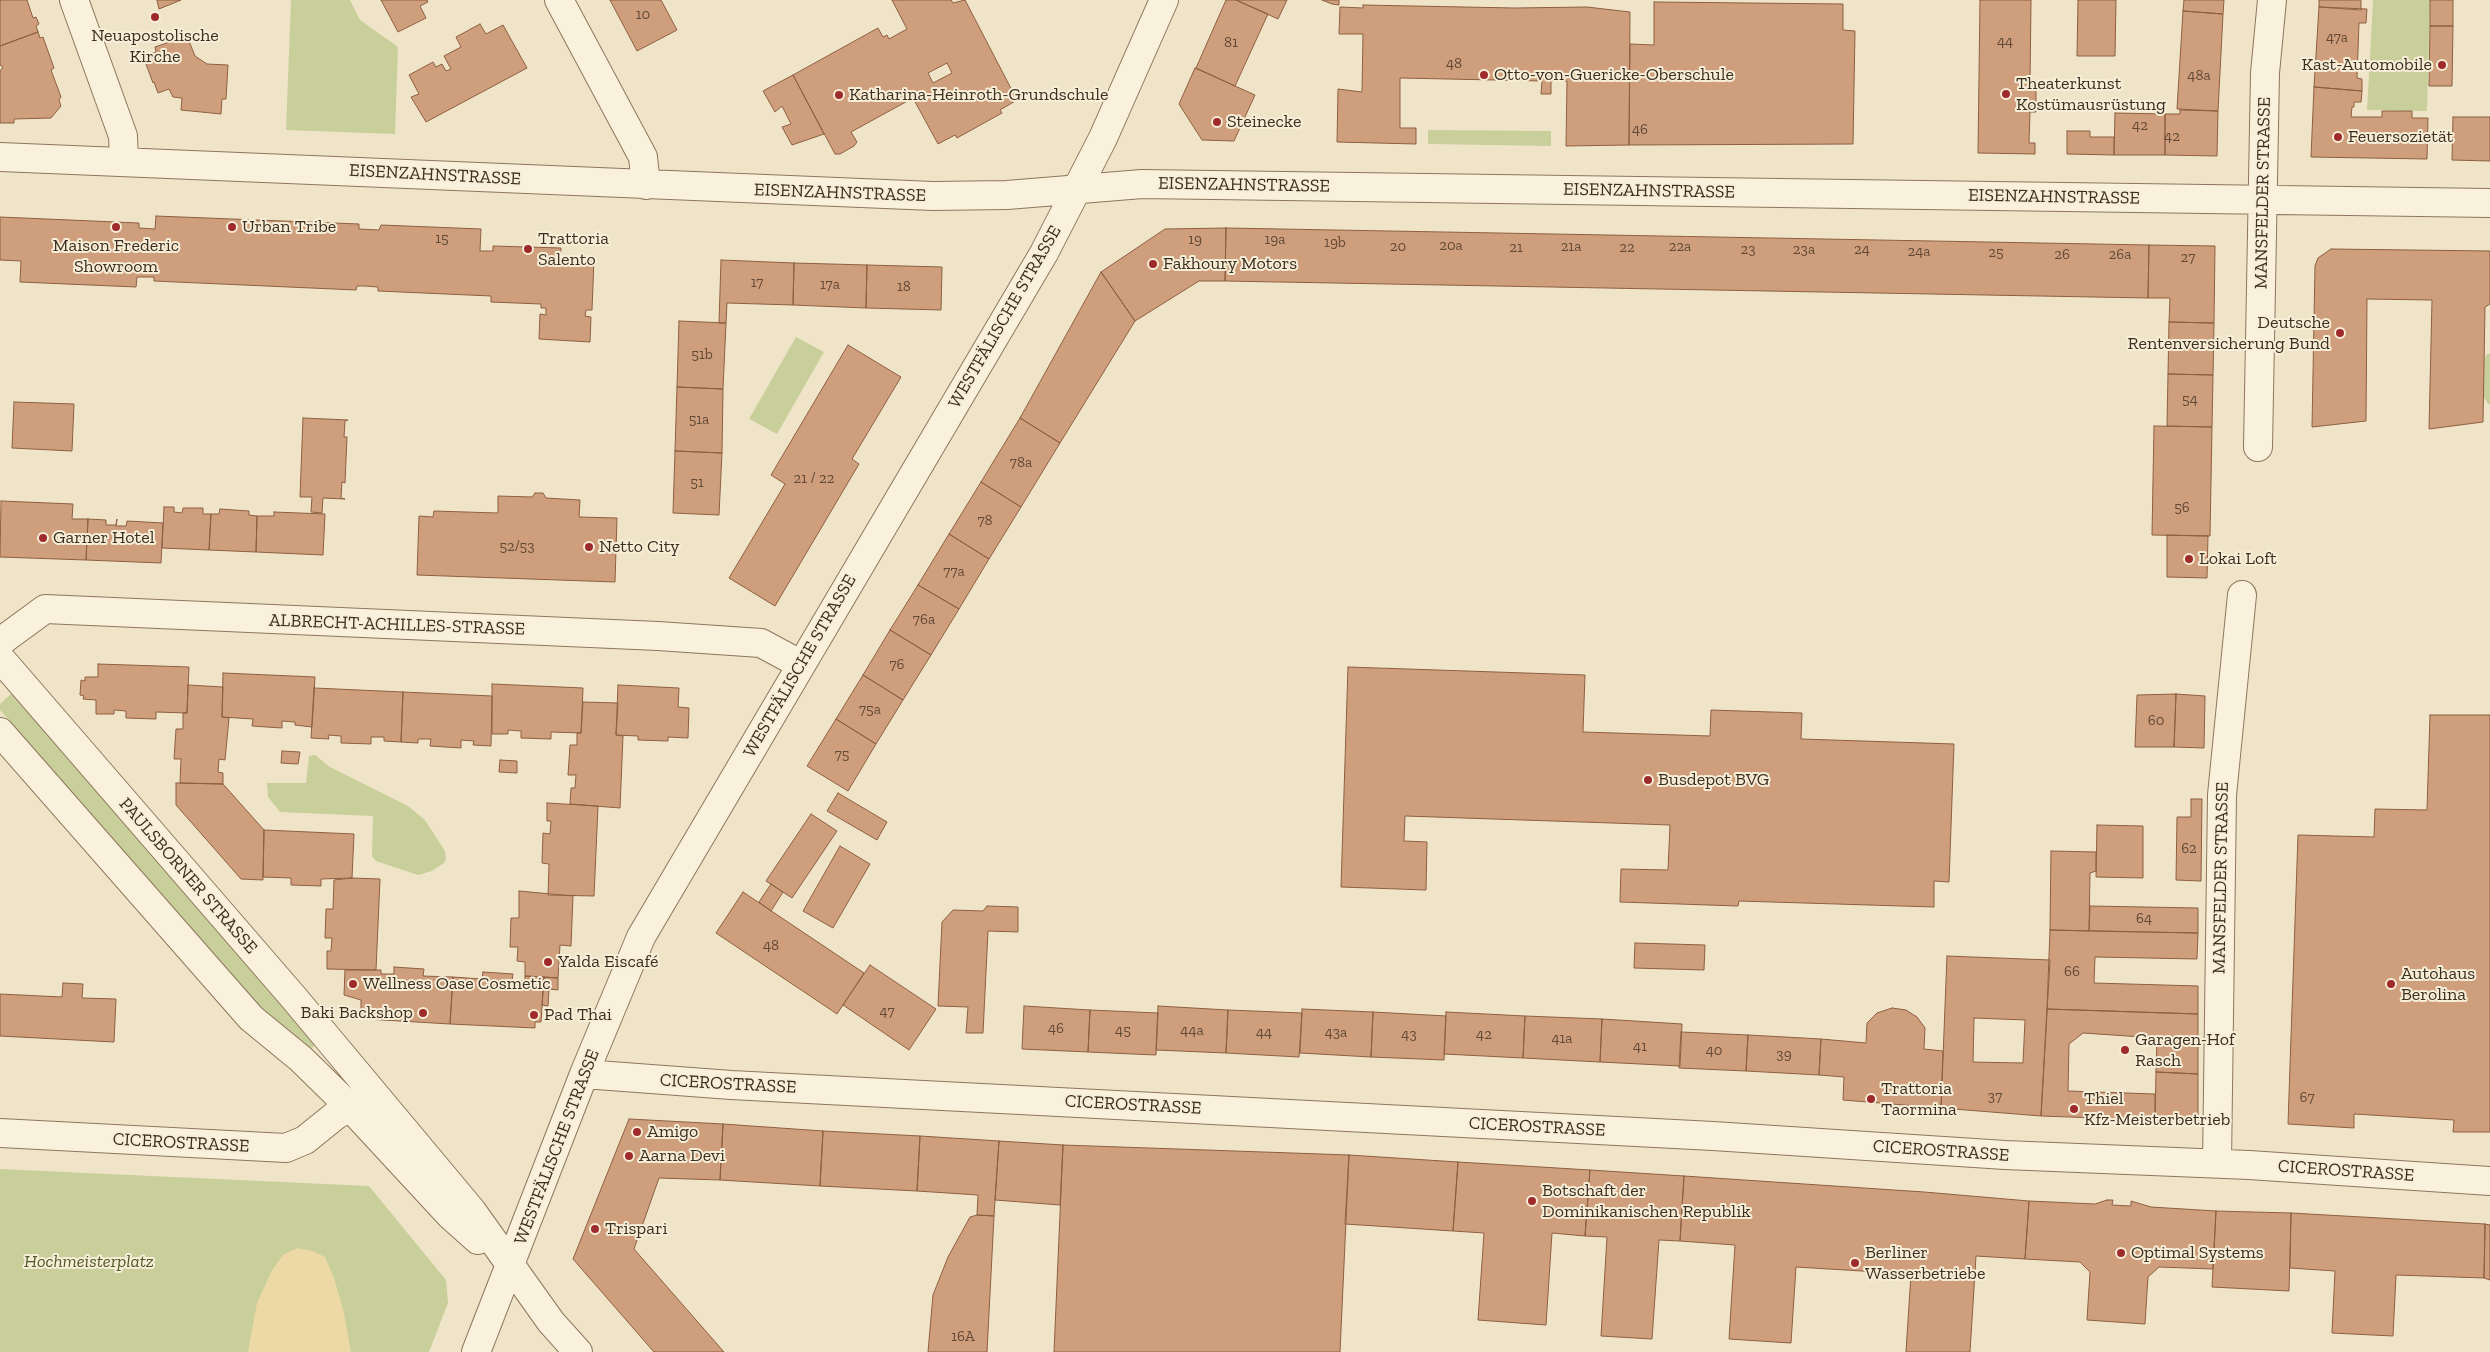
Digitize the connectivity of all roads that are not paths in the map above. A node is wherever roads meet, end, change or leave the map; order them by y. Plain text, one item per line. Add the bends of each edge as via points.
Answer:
1 (74, 0) edge
2 (559, 0) edge
3 (1164, 0) edge
4 (2272, 0) edge
5 (0, 157) edge
6 (124, 161) junction
7 (646, 185) junction
8 (1077, 188) junction
9 (2262, 201) junction
10 (2490, 203) edge
11 (2258, 446) dead end
12 (2242, 595) dead end
13 (0, 642) edge
14 (0, 658) edge
15 (800, 664) junction
16 (0, 732) edge
17 (584, 1074) junction
18 (362, 1102) junction
19 (0, 1133) edge
20 (2217, 1163) junction
21 (2490, 1181) edge
22 (511, 1267) junction
23 (476, 1352) edge
24 (578, 1352) edge

1 - 6 street via 123,136
2 - 7 street via 643,156
3 - 8 street, WESTFÄLISCHE STRASSE via 1103,138
4 - 9 street, MANSFELDER STRASSE via 2265,73
5 - 6 street, EISENZAHNSTRASSE
6 - 7 street, EISENZAHNSTRASSE
7 - 8 street, EISENZAHNSTRASSE via 933,196 1007,195
8 - 9 street, EISENZAHNSTRASSE via 1154,184
8 - 15 street, WESTFÄLISCHE STRASSE via 1044,253
9 - 10 street, EISENZAHNSTRASSE
9 - 11 street, MANSFELDER STRASSE
12 - 20 street, MANSFELDER STRASSE via 2222,795
13 - 15 street, ALBRECHT-ACHILLES-STRASSE via 45,609 761,643
14 - 18 street, PAULSBORNER STRASSE via 288,991
15 - 17 street, WESTFÄLISCHE STRASSE via 641,937
16 - 18 street, PAULSBORNER STRASSE via 251,1018 301,1059
17 - 20 street, CICEROSTRASSE via 731,1085 1713,1136 2005,1155
17 - 22 street, WESTFÄLISCHE STRASSE
18 - 19 street, CICEROSTRASSE via 336,1115 305,1140 286,1148
18 - 22 street, PAULSBORNER STRASSE via 472,1211
20 - 21 street, CICEROSTRASSE
22 - 23 street, WESTFÄLISCHE STRASSE
22 - 24 street, PAULSBORNER STRASSE via 551,1322

